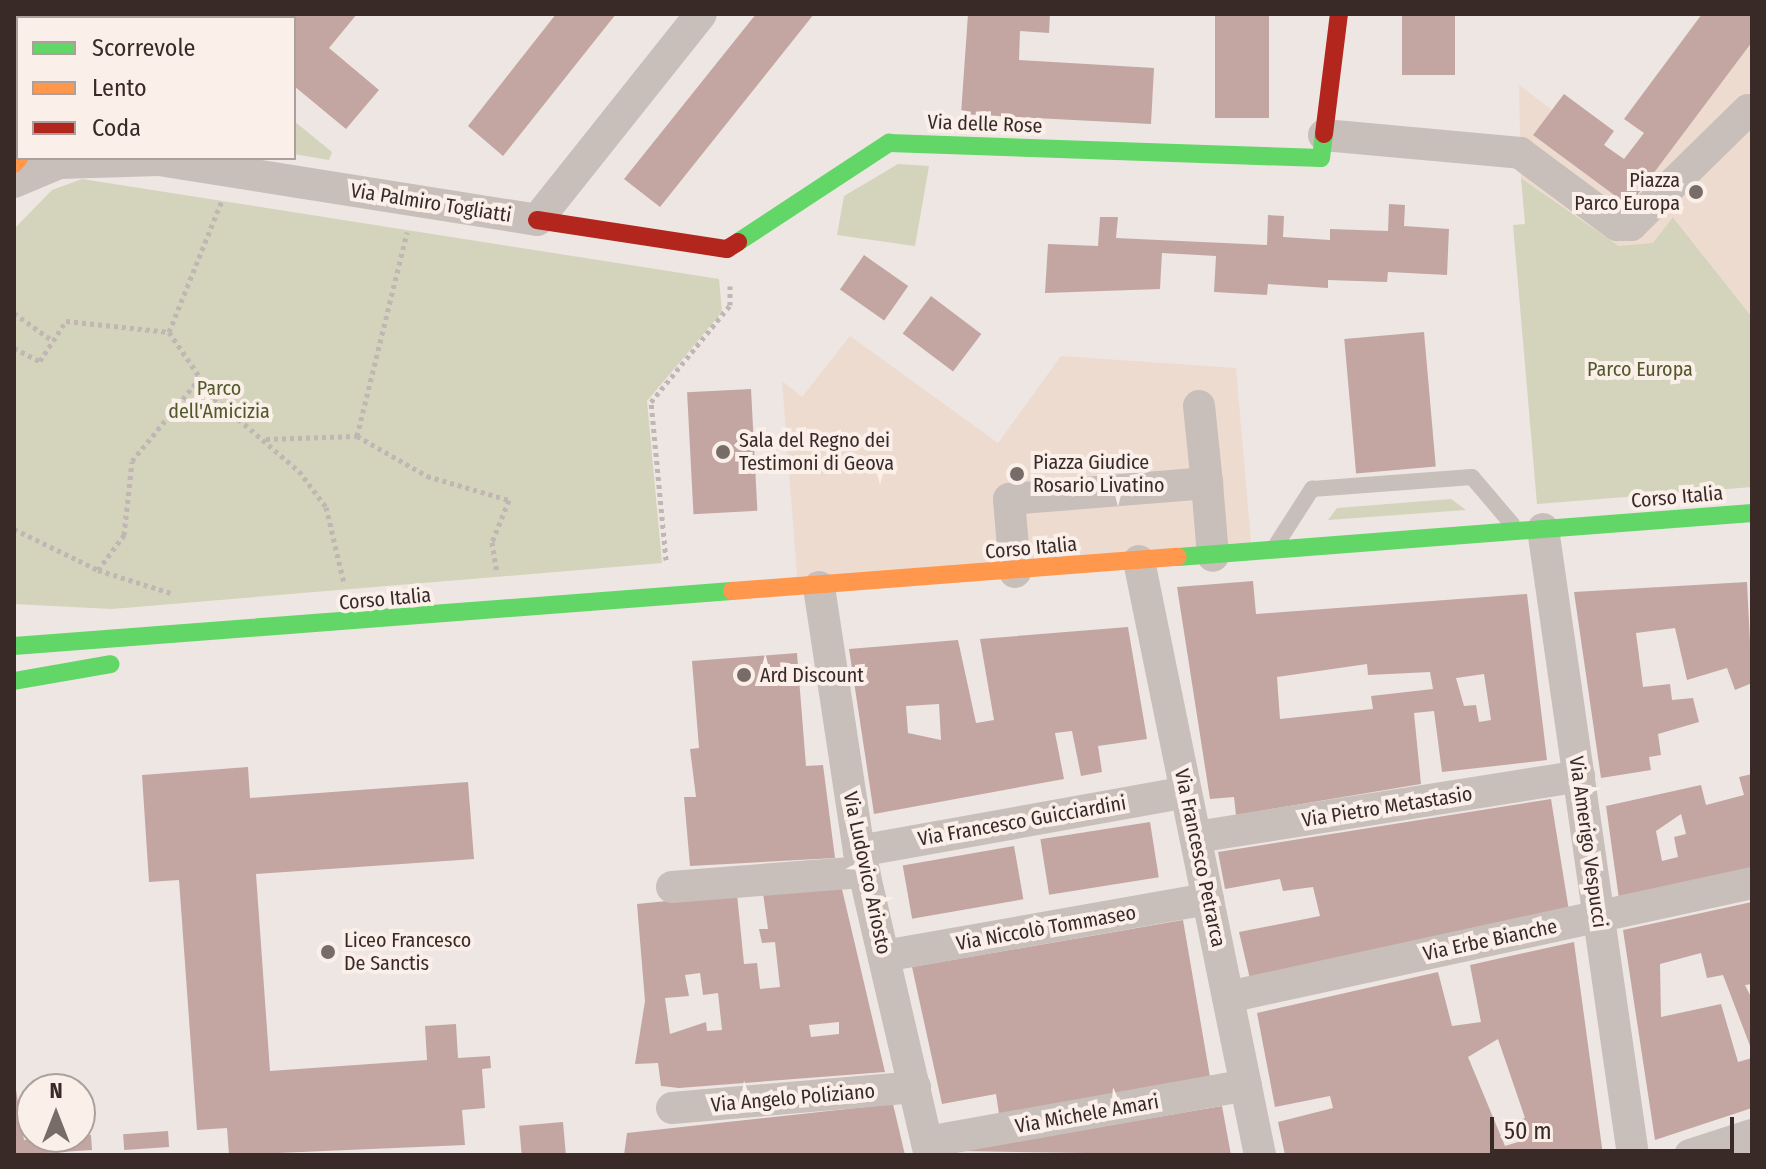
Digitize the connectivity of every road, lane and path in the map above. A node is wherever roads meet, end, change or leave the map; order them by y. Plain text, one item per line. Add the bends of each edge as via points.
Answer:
1 (701, 14) edge
2 (1339, 14) edge
3 (1751, 109) edge
4 (1324, 135) junction
5 (138, 160) edge
6 (170, 160) edge
7 (14, 182) edge
8 (225, 193) dead end
9 (537, 220) junction
10 (409, 226) dead end
11 (727, 249) junction
12 (14, 313) edge
13 (169, 332) junction
14 (53, 341) junction
15 (14, 348) edge
16 (199, 379) junction
17 (1199, 406) dead end
18 (357, 436) junction
19 (265, 440) junction
20 (1207, 483) junction
21 (1748, 522) edge
22 (14, 529) edge
23 (1531, 530) junction
24 (1272, 551) junction
25 (1213, 556) junction
26 (1139, 561) junction
27 (667, 566) dead end
28 (98, 570) junction
29 (1015, 572) junction
30 (498, 581) dead end
31 (819, 587) junction
32 (176, 594) dead end
33 (345, 594) dead end
34 (314, 627) junction
35 (14, 637) edge
36 (40, 645) junction
37 (14, 646) edge
38 (17, 681) edge
39 (1579, 776) junction
40 (1186, 792) junction
41 (1196, 837) junction
42 (861, 862) junction
43 (1752, 883) edge
44 (672, 887) dead end
45 (1208, 899) junction
46 (1599, 916) junction
47 (884, 956) junction
48 (1228, 997) junction
49 (1246, 1085) junction
50 (915, 1087) junction
51 (672, 1108) dead end
52 (1752, 1135) edge
53 (929, 1149) edge
54 (1260, 1155) edge
55 (1633, 1155) edge
56 (1690, 1155) edge

1 - 9 street, Via Palmiro Togliatti
2 - 4 main road
3 - 4 street via 1631,225 1617,225 1520,153 1471,143
4 - 11 main road, Via delle Rose via 1321,158 889,143
5 - 7 street, Via Palmiro Togliatti via 59,163
6 - 9 street, Via Palmiro Togliatti
8 - 13 path
9 - 11 main road
10 - 18 path
11 - 27 path via 730,305 651,402
12 - 14 path
13 - 14 path via 66,321
13 - 16 path
14 - 15 path via 40,361
16 - 19 path
16 - 28 path via 132,461 124,535
17 - 20 street
18 - 19 path
18 - 30 path via 427,476 509,500 492,542
19 - 33 path via 326,507
20 - 25 street
20 - 29 street via 1009,499
21 - 23 main road, Corso Italia
22 - 28 path
23 - 24 main road, Corso Italia
23 - 24 lane via 1472,477 1312,489
23 - 39 street, Via Amerigo Vespucci
24 - 25 main road, Corso Italia
25 - 26 main road, Corso Italia
26 - 29 main road, Corso Italia
26 - 40 street, Via Francesco Petrarca
28 - 32 path
29 - 31 main road, Corso Italia
31 - 34 main road, Corso Italia
31 - 42 street, Via Ludovico Ariosto
34 - 36 main road
34 - 38 main road
35 - 36 main road
36 - 37 main road
39 - 41 street, Via Pietro Metastasio
39 - 46 street, Via Amerigo Vespucci
40 - 41 street, Via Francesco Petrarca
40 - 42 street, Via Francesco Guicciardini
41 - 45 street, Via Francesco Petrarca
42 - 44 street, Via Francesco Guicciardini
42 - 47 street, Via Ludovico Ariosto
43 - 46 street, Via Erbe Bianche
45 - 47 street, Via Niccolò Tommaseo
45 - 48 street, Via Francesco Petrarca
46 - 48 street, Via Erbe Bianche
46 - 55 street, Via Amerigo Vespucci
47 - 50 street, Via Ludovico Ariosto
48 - 49 street, Via Francesco Petrarca
49 - 53 street, Via Michele Amari
49 - 54 street, Via Francesco Petrarca
50 - 51 street, Via Angelo Poliziano
50 - 53 street, Via Ludovico Ariosto
52 - 56 street

